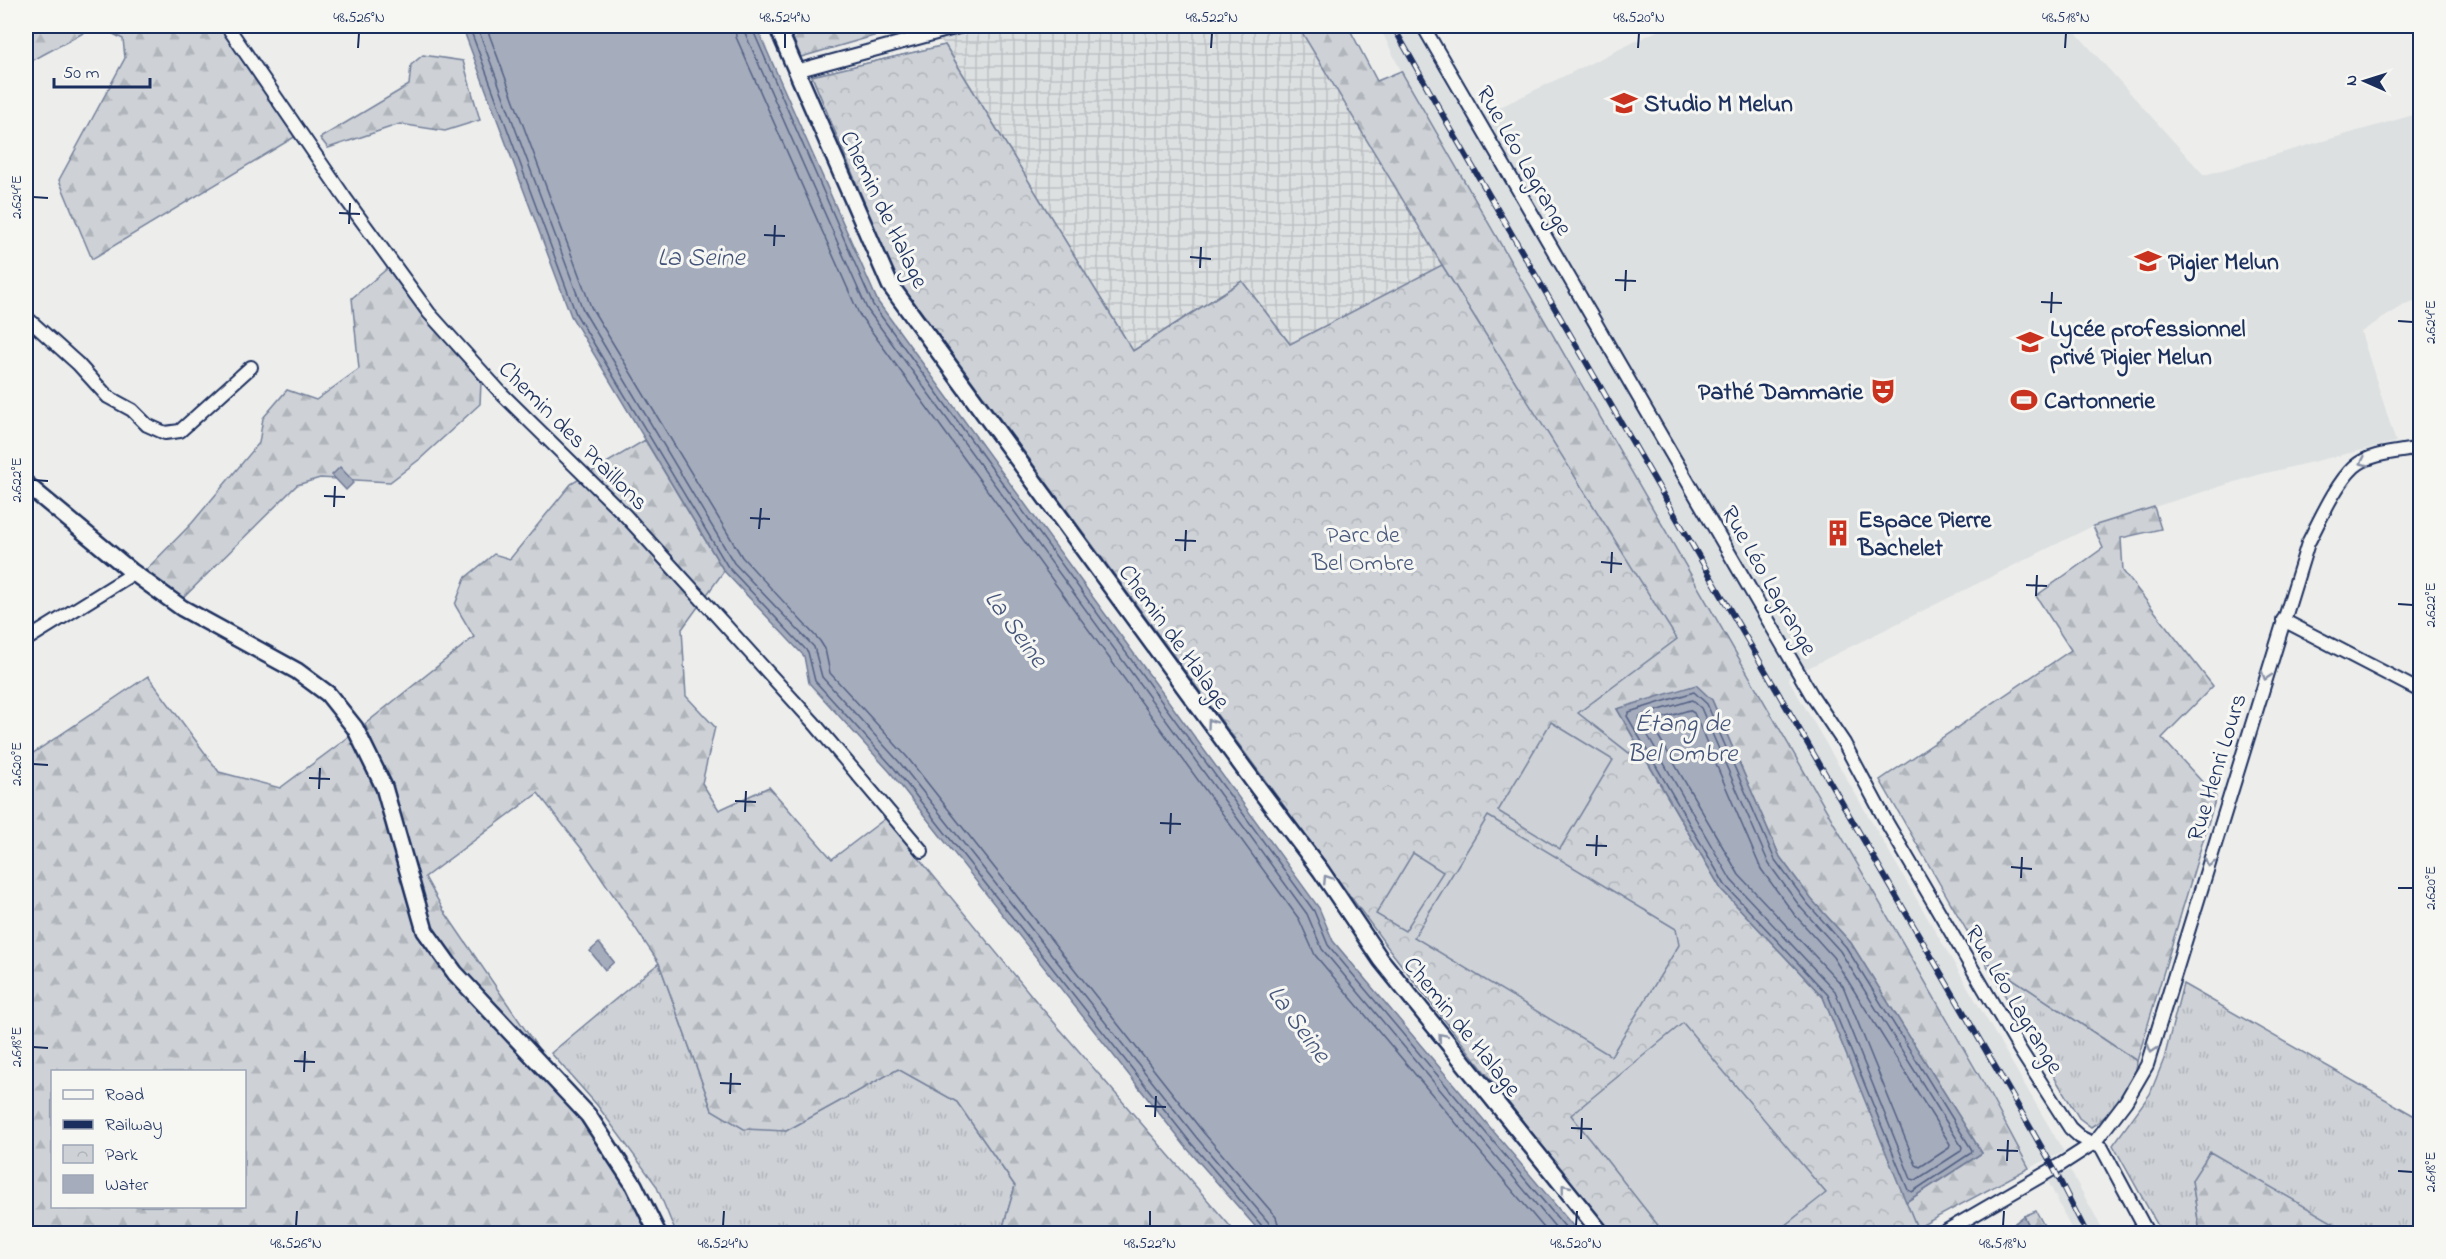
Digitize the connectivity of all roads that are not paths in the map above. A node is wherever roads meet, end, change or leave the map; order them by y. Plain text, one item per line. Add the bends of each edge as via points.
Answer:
1 (227, 26) edge
2 (777, 26) edge
3 (962, 26) edge
4 (1423, 26) edge
5 (796, 71) junction
6 (26, 317) edge
7 (251, 367) dead end
8 (2421, 448) edge
9 (26, 484) edge
10 (131, 571) junction
11 (2283, 620) junction
12 (26, 640) edge
13 (2421, 692) edge
14 (922, 851) dead end
15 (2094, 1143) junction
16 (1946, 1231) edge
17 (658, 1233) edge
18 (1602, 1233) edge
19 (2148, 1233) edge

1 - 14 street, Chemin des Praillons via 429,313 502,394 625,514
2 - 5 street, Chemin de Halage
3 - 5 street
4 - 15 street, Rue Léo Lagrange via 2020,1050 2070,1128
18 -> 5 street, Chemin de Halage via 1372,948 1322,870 890,285
6 - 7 street via 108,397 165,434 180,431
8 -> 11 street, Rue Henri Lours via 2375,457 2354,466 2308,543
9 - 10 street
10 - 12 street via 126,578
10 - 17 street via 182,608 297,671 328,694 355,728 384,786 424,931 454,974 588,1115 634,1185
11 - 13 street
11 -> 15 street, Rue Henri Lours via 2147,1065
15 - 16 street
15 - 19 street, Rue Léo Lagrange via 2102,1148

